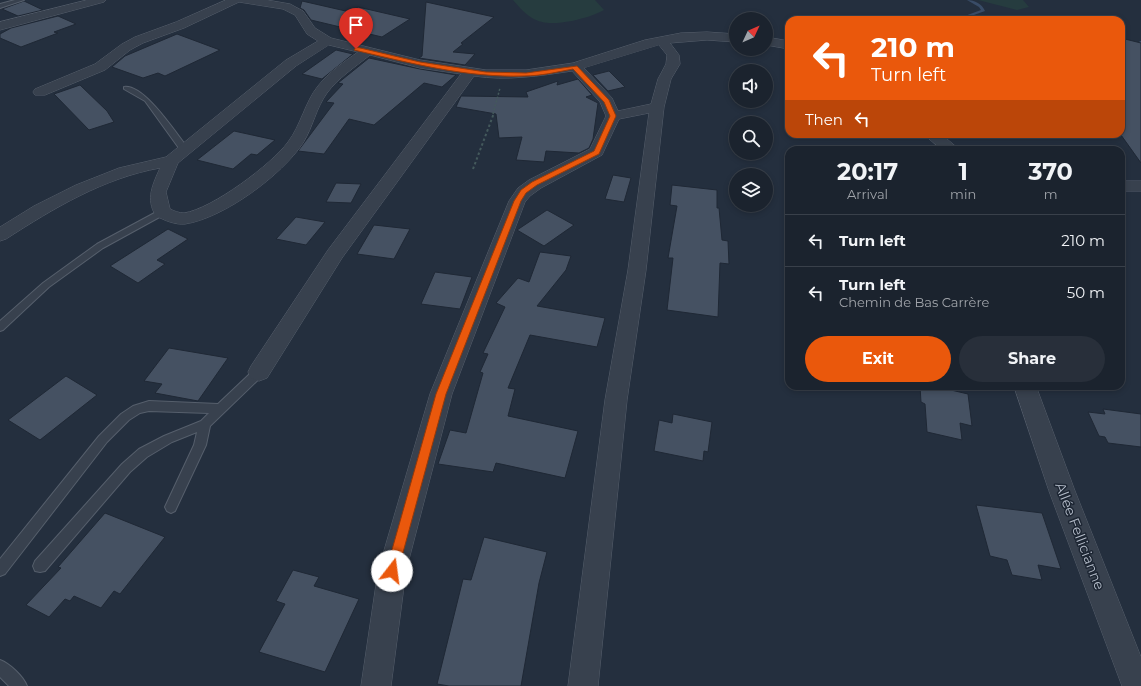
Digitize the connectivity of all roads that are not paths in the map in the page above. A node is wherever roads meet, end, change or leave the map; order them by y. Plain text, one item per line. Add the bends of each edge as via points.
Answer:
1 (21, 0) edge
2 (100, 0) edge
3 (234, 0) edge
4 (243, 0) edge
5 (0, 6) edge
6 (0, 26) edge
7 (729, 38) edge
8 (662, 40) junction
9 (327, 41) junction
10 (773, 42) edge
11 (785, 44) edge
12 (368, 51) junction
13 (575, 67) junction
14 (470, 72) junction
15 (126, 88) dead end
16 (40, 92) dead end
17 (657, 107) junction
18 (613, 116) junction
19 (937, 138) edge
20 (947, 146) edge
21 (184, 149) junction
22 (171, 161) junction
23 (1125, 186) edge
24 (1141, 186) edge
25 (162, 212) junction
26 (0, 234) edge
27 (0, 327) edge
28 (259, 372) joint
29 (1026, 390) edge
30 (222, 409) junction
31 (205, 424) junction
32 (171, 507) dead end
33 (40, 566) dead end
34 (0, 569) edge
35 (0, 667) edge
36 (20, 686) edge
37 (376, 686) edge
38 (583, 686) edge
39 (1137, 686) edge

1 - 5 lane
2 - 6 street
3 - 16 street via 180,25 139,40 100,67
4 - 9 street via 286,6 299,13 311,31
7 - 8 street via 707,36
8 - 13 street
8 - 17 street via 672,55 673,64 665,73 663,93
9 - 12 street
9 - 21 street via 291,63
10 - 11 street
12 - 14 street
12 - 25 street via 332,78 321,92 296,142 286,155 263,174 225,200 195,215 173,218
13 - 14 street via 526,74
13 - 18 street via 607,101
14 - 28 street via 335,254
15 - 21 lane via 147,100
17 - 18 street
17 - 38 street via 637,270 616,400
18 - 37 street via 596,152 535,184 517,201 441,394 392,571
19 - 20 street
21 - 22 street
22 - 25 street via 158,192
22 - 26 street via 142,165 87,186 42,207
23 - 24 street
25 - 27 lane via 94,251 46,285
28 - 30 lane
29 - 39 street, Allée Fellicianne via 1062,491
30 - 31 lane
30 - 34 lane via 149,406 124,417 103,439
31 - 32 lane via 200,445
31 - 33 lane via 168,439 143,453 110,485
35 - 36 lane

